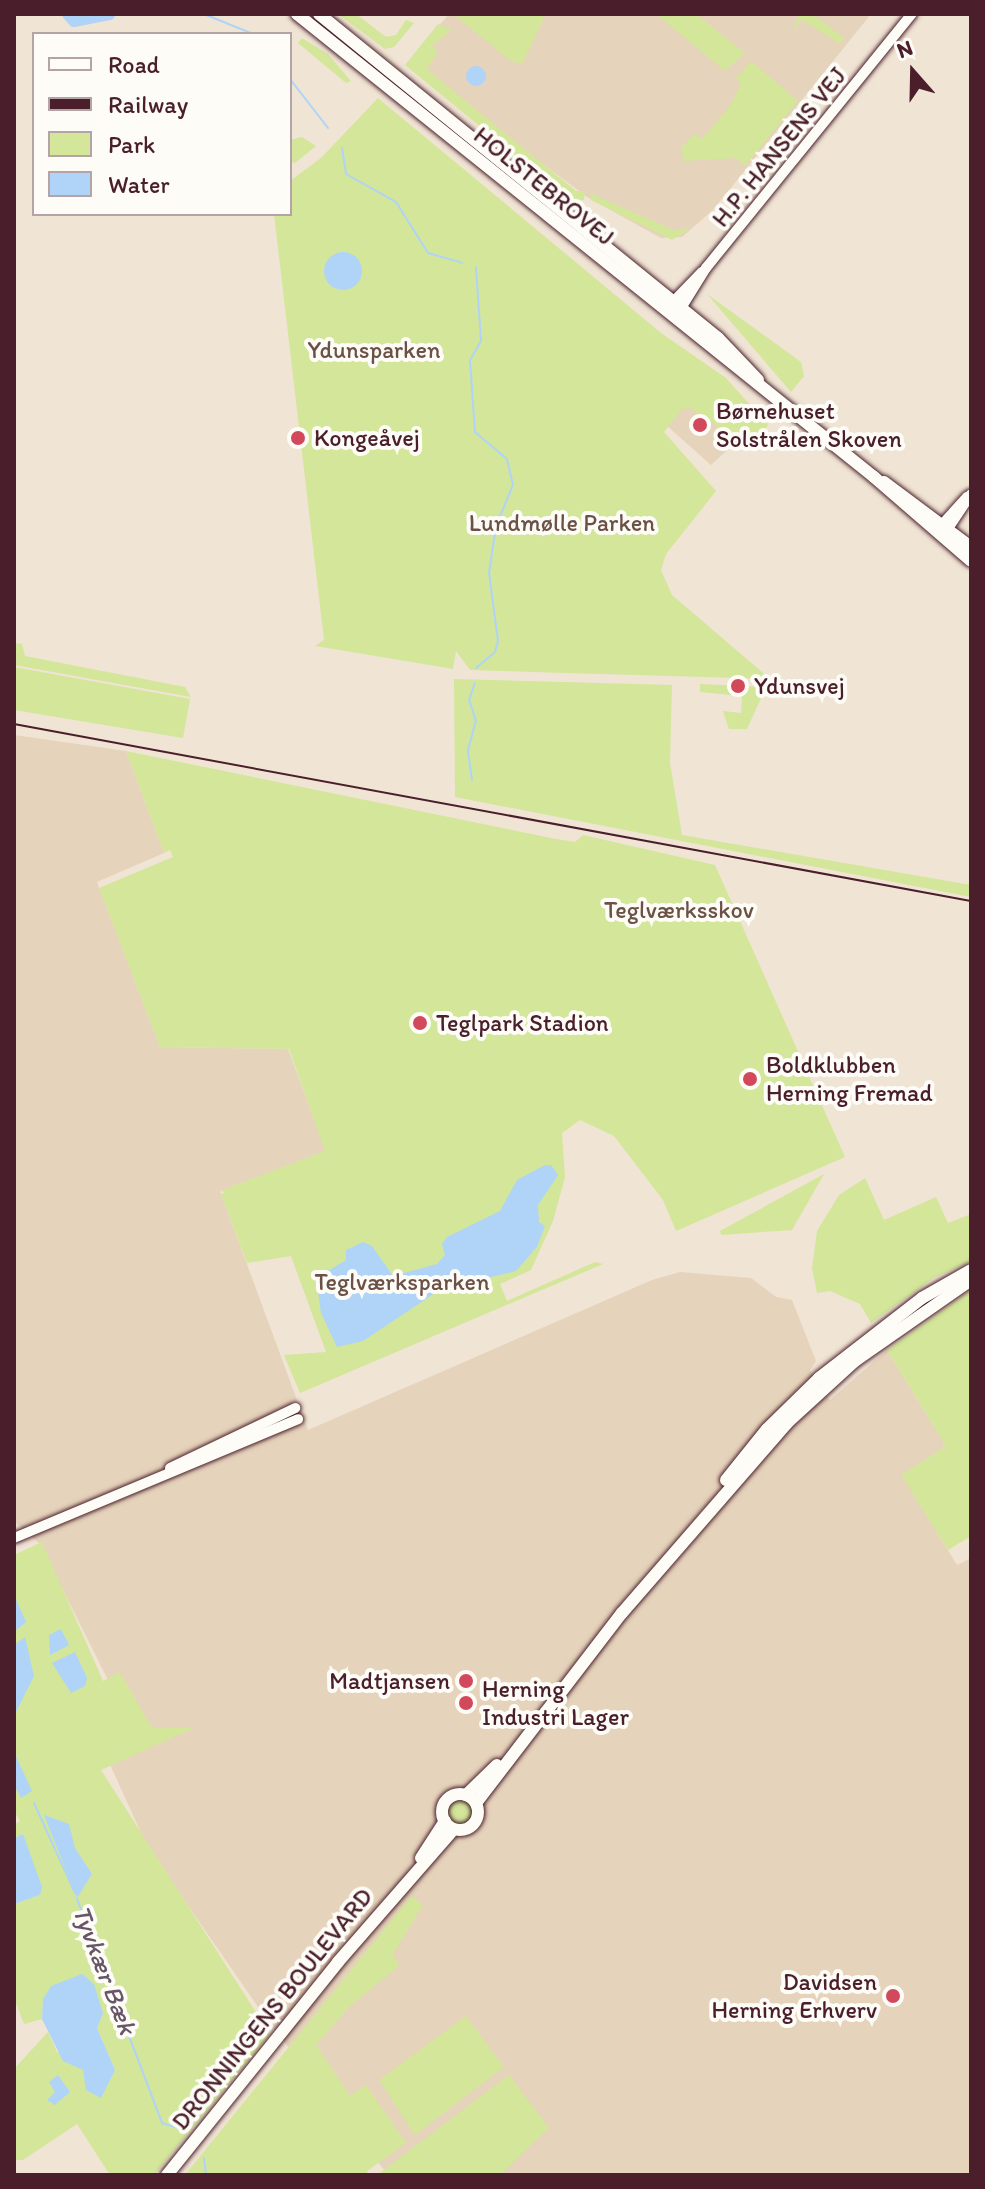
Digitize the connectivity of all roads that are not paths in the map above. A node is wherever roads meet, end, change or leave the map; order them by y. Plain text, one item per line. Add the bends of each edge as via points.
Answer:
1 (297, 14) edge
2 (319, 14) edge
3 (912, 14) edge
4 (673, 309) junction
5 (874, 477) junction
6 (971, 494) edge
7 (942, 530) junction
8 (971, 547) edge
9 (971, 561) edge
10 (971, 1270) edge
11 (971, 1280) edge
12 (296, 1414) dead end
13 (703, 1514) junction
14 (14, 1538) edge
15 (471, 1799) junction
16 (449, 1825) junction
17 (167, 2175) edge

1 - 4 main road, HOLSTEBROVEJ via 608,267
2 - 4 main road, HOLSTEBROVEJ
3 - 4 street, H.P. HANSENS VEJ
4 - 5 main road, HOLSTEBROVEJ via 718,338 765,389
5 - 7 main road, HOLSTEBROVEJ
5 - 7 main road, HOLSTEBROVEJ
6 - 7 street
7 - 8 main road, HOLSTEBROVEJ
7 - 9 main road, HOLSTEBROVEJ
10 - 13 main road via 922,1298 819,1378 767,1429
11 - 13 main road via 839,1375
12 - 14 street
13 - 15 main road
15 - 16 main road via 447,1801
15 - 16 main road via 475,1822
16 - 17 main road, DRONNINGENS BOULEVARD

